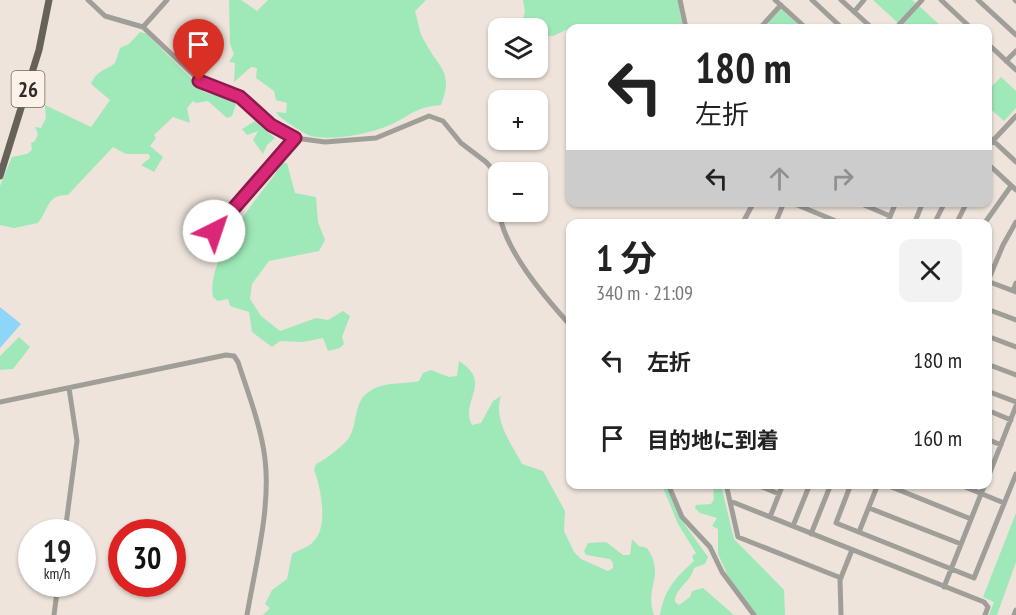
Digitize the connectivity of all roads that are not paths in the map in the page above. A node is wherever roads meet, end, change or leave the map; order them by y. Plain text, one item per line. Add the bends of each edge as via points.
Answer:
1 (49, 0) edge
2 (88, 0) edge
3 (167, 0) edge
4 (680, 0) edge
5 (776, 0) edge
6 (812, 0) edge
7 (841, 0) edge
8 (864, 0) edge
9 (922, 0) edge
10 (941, 0) edge
11 (978, 0) edge
12 (781, 5) junction
13 (854, 12) junction
14 (685, 24) edge
15 (764, 24) edge
16 (802, 24) edge
17 (838, 24) edge
18 (868, 24) edge
19 (900, 24) edge
20 (967, 24) edge
21 (143, 27) junction
22 (1016, 35) edge
23 (992, 48) edge
24 (1016, 51) edge
25 (1006, 61) junction
26 (1016, 70) edge
27 (1016, 116) edge
28 (295, 138) junction
29 (993, 141) joint
30 (1016, 162) edge
31 (488, 164) edge
32 (993, 169) edge
33 (0, 176) edge
34 (1014, 188) edge
35 (802, 207) edge
36 (869, 207) edge
37 (894, 207) edge
38 (890, 216) junction
39 (831, 219) edge
40 (889, 219) edge
41 (988, 219) edge
42 (503, 222) edge
43 (1016, 222) edge
44 (214, 231) dead end
45 (992, 270) edge
46 (992, 283) edge
47 (1016, 283) edge
48 (1014, 292) edge
49 (992, 311) edge
50 (1016, 320) edge
51 (566, 321) edge
52 (992, 338) edge
53 (1016, 348) edge
54 (992, 365) edge
55 (1016, 375) edge
56 (69, 388) junction
57 (992, 393) edge
58 (0, 402) edge
59 (1016, 404) edge
60 (992, 412) edge
61 (1011, 420) junction
62 (992, 441) edge
63 (1001, 445) junction
64 (992, 463) edge
65 (1016, 474) edge
66 (671, 489) edge
67 (727, 489) edge
68 (767, 489) edge
69 (781, 489) edge
70 (808, 489) edge
71 (829, 489) edge
72 (849, 489) edge
73 (876, 489) edge
74 (896, 489) edge
75 (970, 489) edge
76 (983, 489) edge
77 (779, 494) junction
78 (981, 494) junction
79 (730, 501) junction
80 (1004, 503) junction
81 (869, 508) junction
82 (770, 517) junction
83 (67, 519) edge
84 (971, 519) junction
85 (793, 526) junction
86 (859, 532) junction
87 (811, 534) junction
88 (961, 544) junction
89 (852, 550) junction
90 (951, 569) junction
91 (840, 578) junction
92 (944, 586) junction
93 (56, 597) edge
94 (1016, 610) edge
95 (54, 615) edge
96 (247, 615) edge
97 (754, 615) edge
98 (841, 615) edge
99 (985, 615) edge
100 (1014, 615) edge

1 - 33 main road, 26 via 39,50
2 - 21 street via 105,15
3 - 21 street
4 - 14 street
5 - 12 street
6 - 17 street
7 - 13 street
8 - 13 street
9 - 19 street
10 - 20 street
11 - 22 street
12 - 15 street
12 - 16 street
13 - 18 street
21 - 28 street via 199,81 240,97 271,125
23 - 25 street
24 - 25 street
25 - 26 street
27 - 29 street
28 - 31 street via 325,142 376,138 395,133 424,116 433,117 443,121 461,143
28 - 44 street
29 - 30 street
32 - 34 street
34 - 41 street
35 - 39 street
36 - 38 street
37 - 38 street
38 - 40 street
42 - 51 street via 525,266
43 - 45 street
46 - 48 street
47 - 48 street
49 - 50 street
52 - 53 street
54 - 55 street
56 - 58 street
56 - 83 street via 77,441
56 - 96 street via 234,356 265,460 265,501
57 - 59 street
59 - 61 street
60 - 61 street
61 - 63 street
62 - 63 street
63 - 64 street
65 - 80 street
66 - 97 street via 682,517 710,547 722,572
67 - 79 street
68 - 77 street
69 - 77 street
70 - 85 street
71 - 87 street
72 - 86 street via 836,523
73 - 81 street
74 - 84 street
75 - 78 street
76 - 78 street
77 - 82 street
78 - 80 street
78 - 84 street
79 - 82 street
79 - 91 street via 738,537
80 - 90 street via 974,578
81 - 86 street
81 - 88 street
82 - 85 street
84 - 88 street
85 - 87 street
86 - 90 street
87 - 89 street
88 - 90 street
89 - 91 street
89 - 92 street
90 - 92 street
91 - 98 street
92 - 99 street via 986,604
93 - 95 street
94 - 100 street

